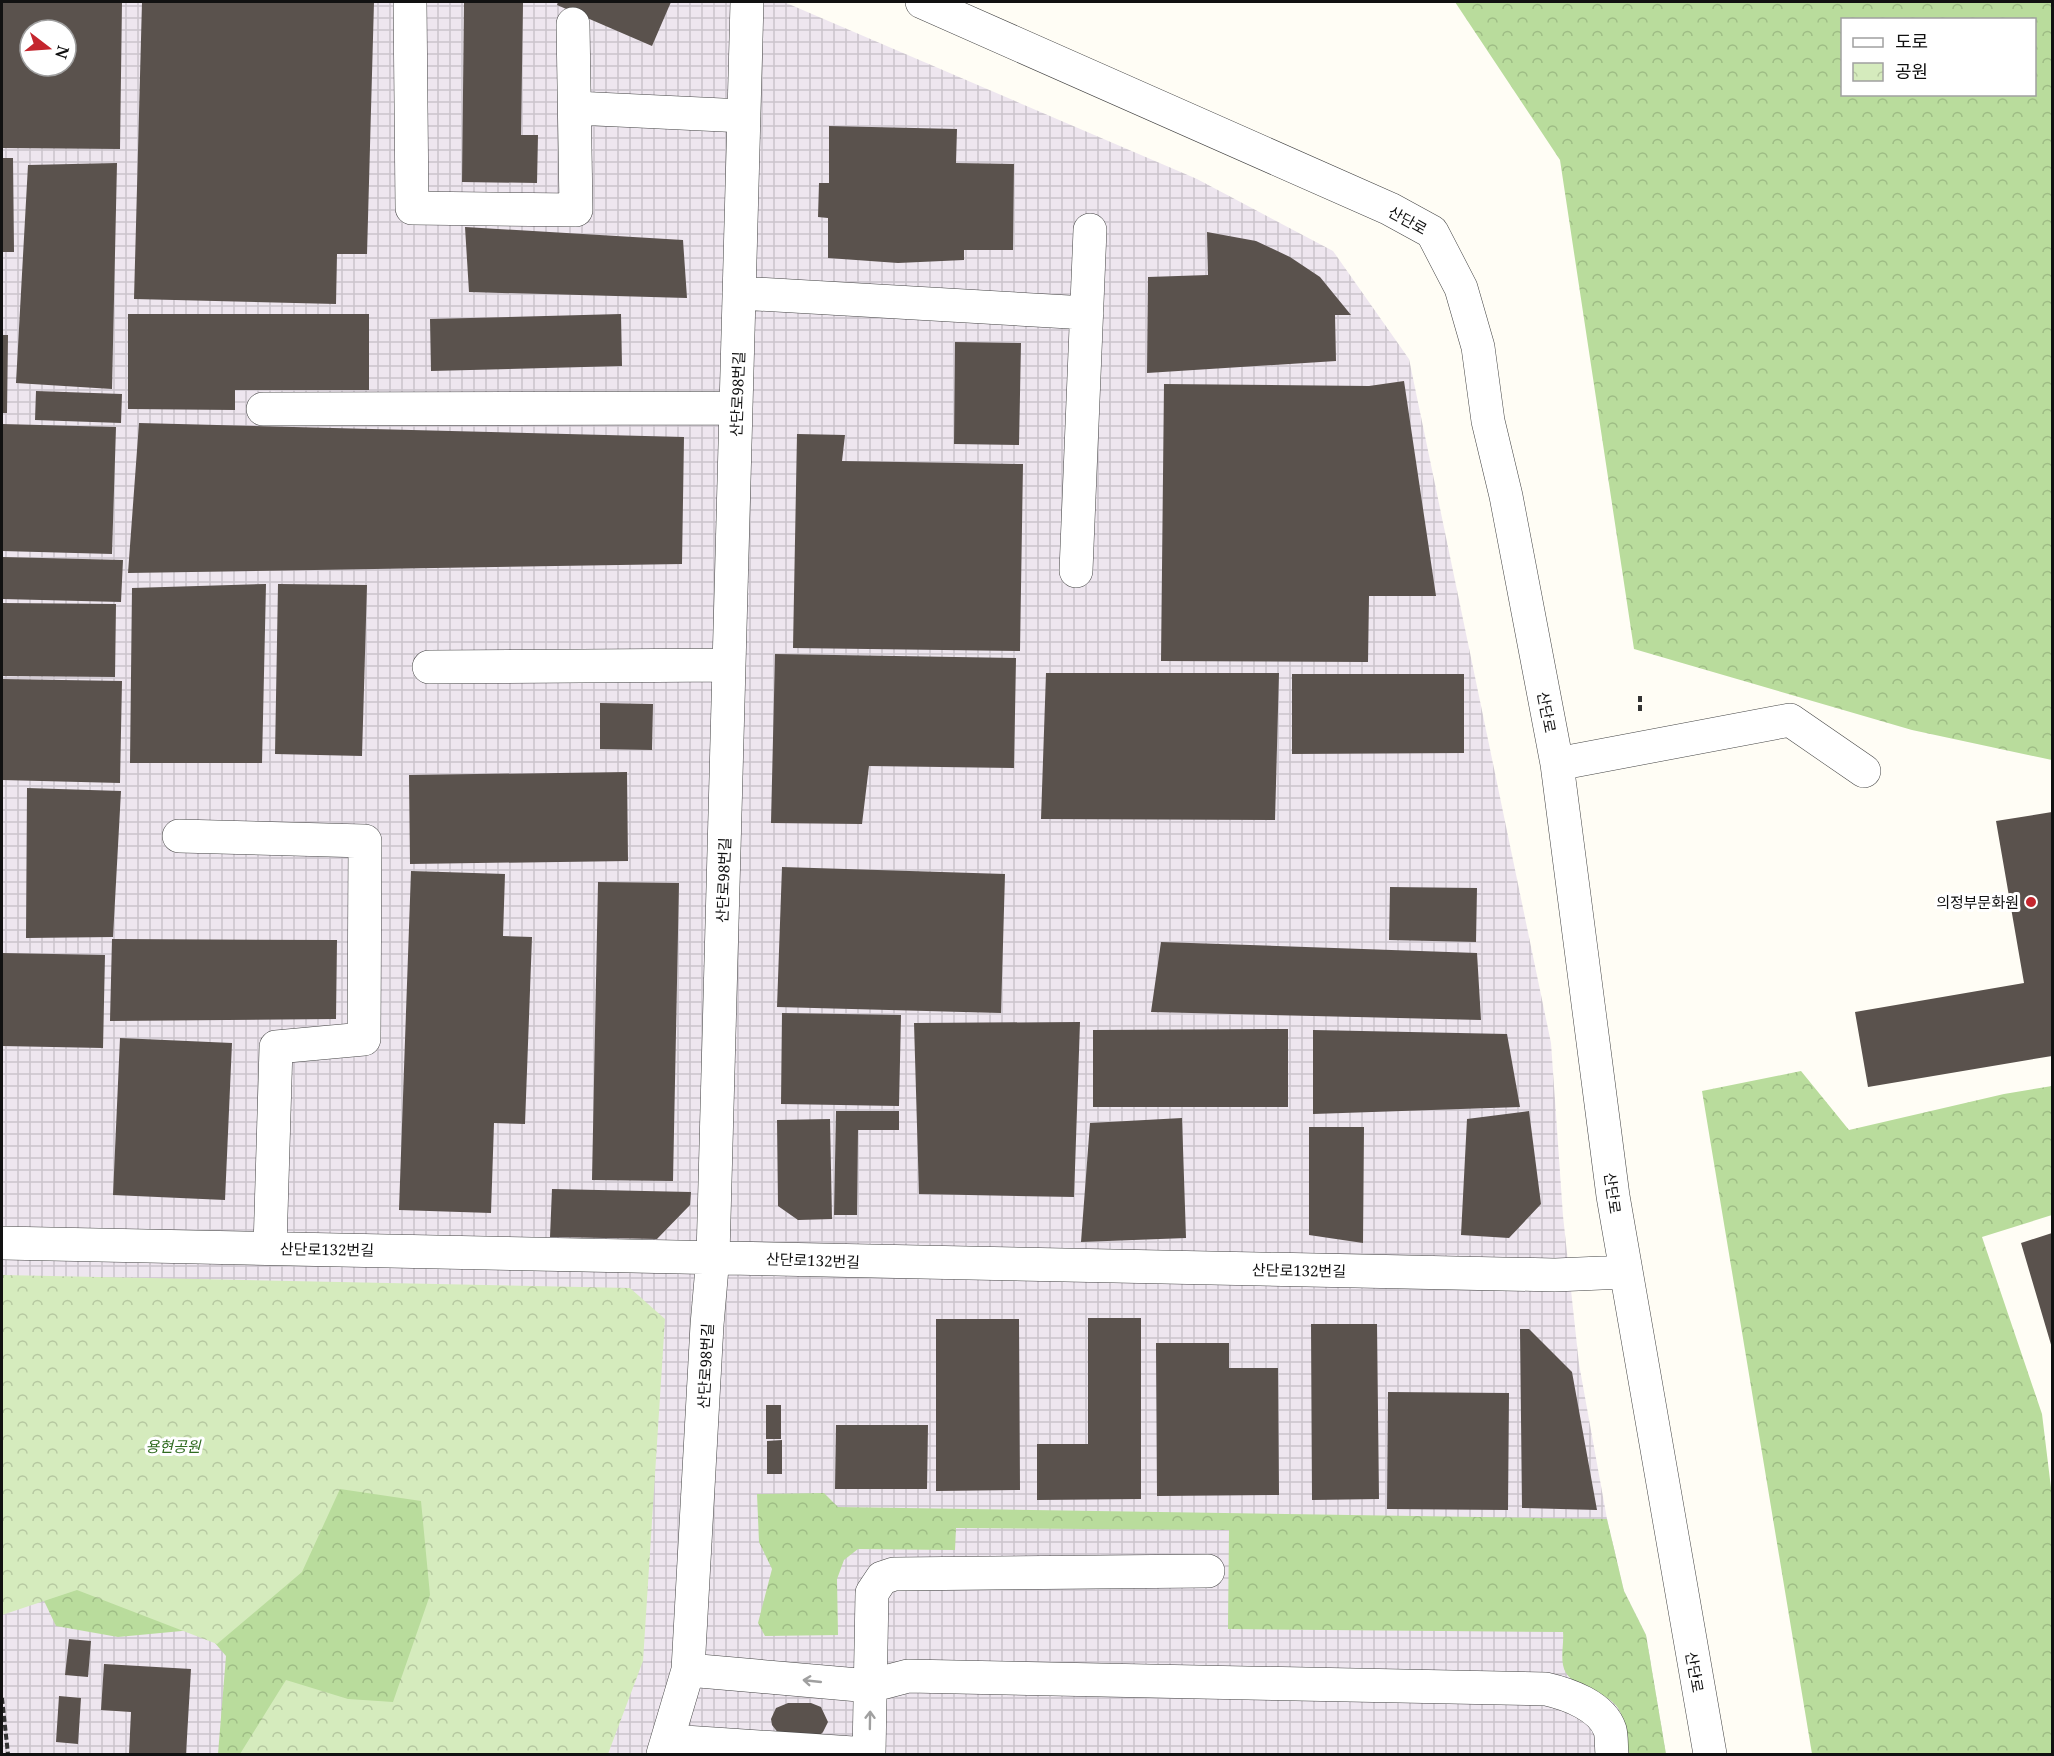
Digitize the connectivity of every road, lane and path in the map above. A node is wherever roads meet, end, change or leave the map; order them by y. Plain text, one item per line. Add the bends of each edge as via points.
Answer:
1 (410, 2) edge
2 (747, 2) edge
3 (922, 2) edge
4 (573, 24) dead end
5 (574, 108) junction
6 (744, 116) junction
7 (1090, 230) dead end
8 (739, 293) junction
9 (1087, 313) junction
10 (736, 408) junction
11 (263, 409) dead end
12 (1076, 571) dead end
13 (729, 665) junction
14 (429, 667) dead end
15 (1557, 764) junction
16 (1864, 771) dead end
17 (179, 836) dead end
18 (2, 1243) edge
19 (270, 1248) junction
20 (713, 1256) junction
21 (1625, 1272) junction
22 (1208, 1571) dead end
23 (688, 1670) junction
24 (870, 1686) junction
25 (2, 1698) edge
26 (666, 1748) edge
27 (870, 1754) edge
28 (8, 1755) edge
29 (1612, 1755) edge
30 (1710, 1755) edge

1 - 5 lane via 412,208 576,210
2 - 6 lane, 산단로98번길
3 - 15 lane, 산단로 via 1390,209 1432,232 1461,288 1478,347 1488,421
4 - 5 lane
5 - 6 lane
6 - 8 lane, 산단로98번길
7 - 9 lane
8 - 9 lane
8 - 10 lane, 산단로98번길
9 - 12 lane
10 - 11 lane
10 - 13 lane, 산단로98번길
13 - 14 lane
13 - 20 lane, 산단로98번길
15 - 16 lane via 1790,720
15 - 21 lane, 산단로
17 - 19 lane via 365,841 364,1039 276,1047
18 - 19 lane, 산단로132번길
19 - 20 lane, 산단로132번길
20 - 21 lane, 산단로132번길 via 1555,1275
20 - 23 lane, 산단로98번길
21 - 30 lane, 산단로
22 - 24 lane via 894,1574 882,1578 872,1593
24 -> 23 lane
23 - 26 lane, 산단로98번길
27 -> 24 lane
24 - 29 lane via 908,1676 1546,1689 1567,1694 1599,1714 1610,1730
25 - 28 path
26 - 27 lane

